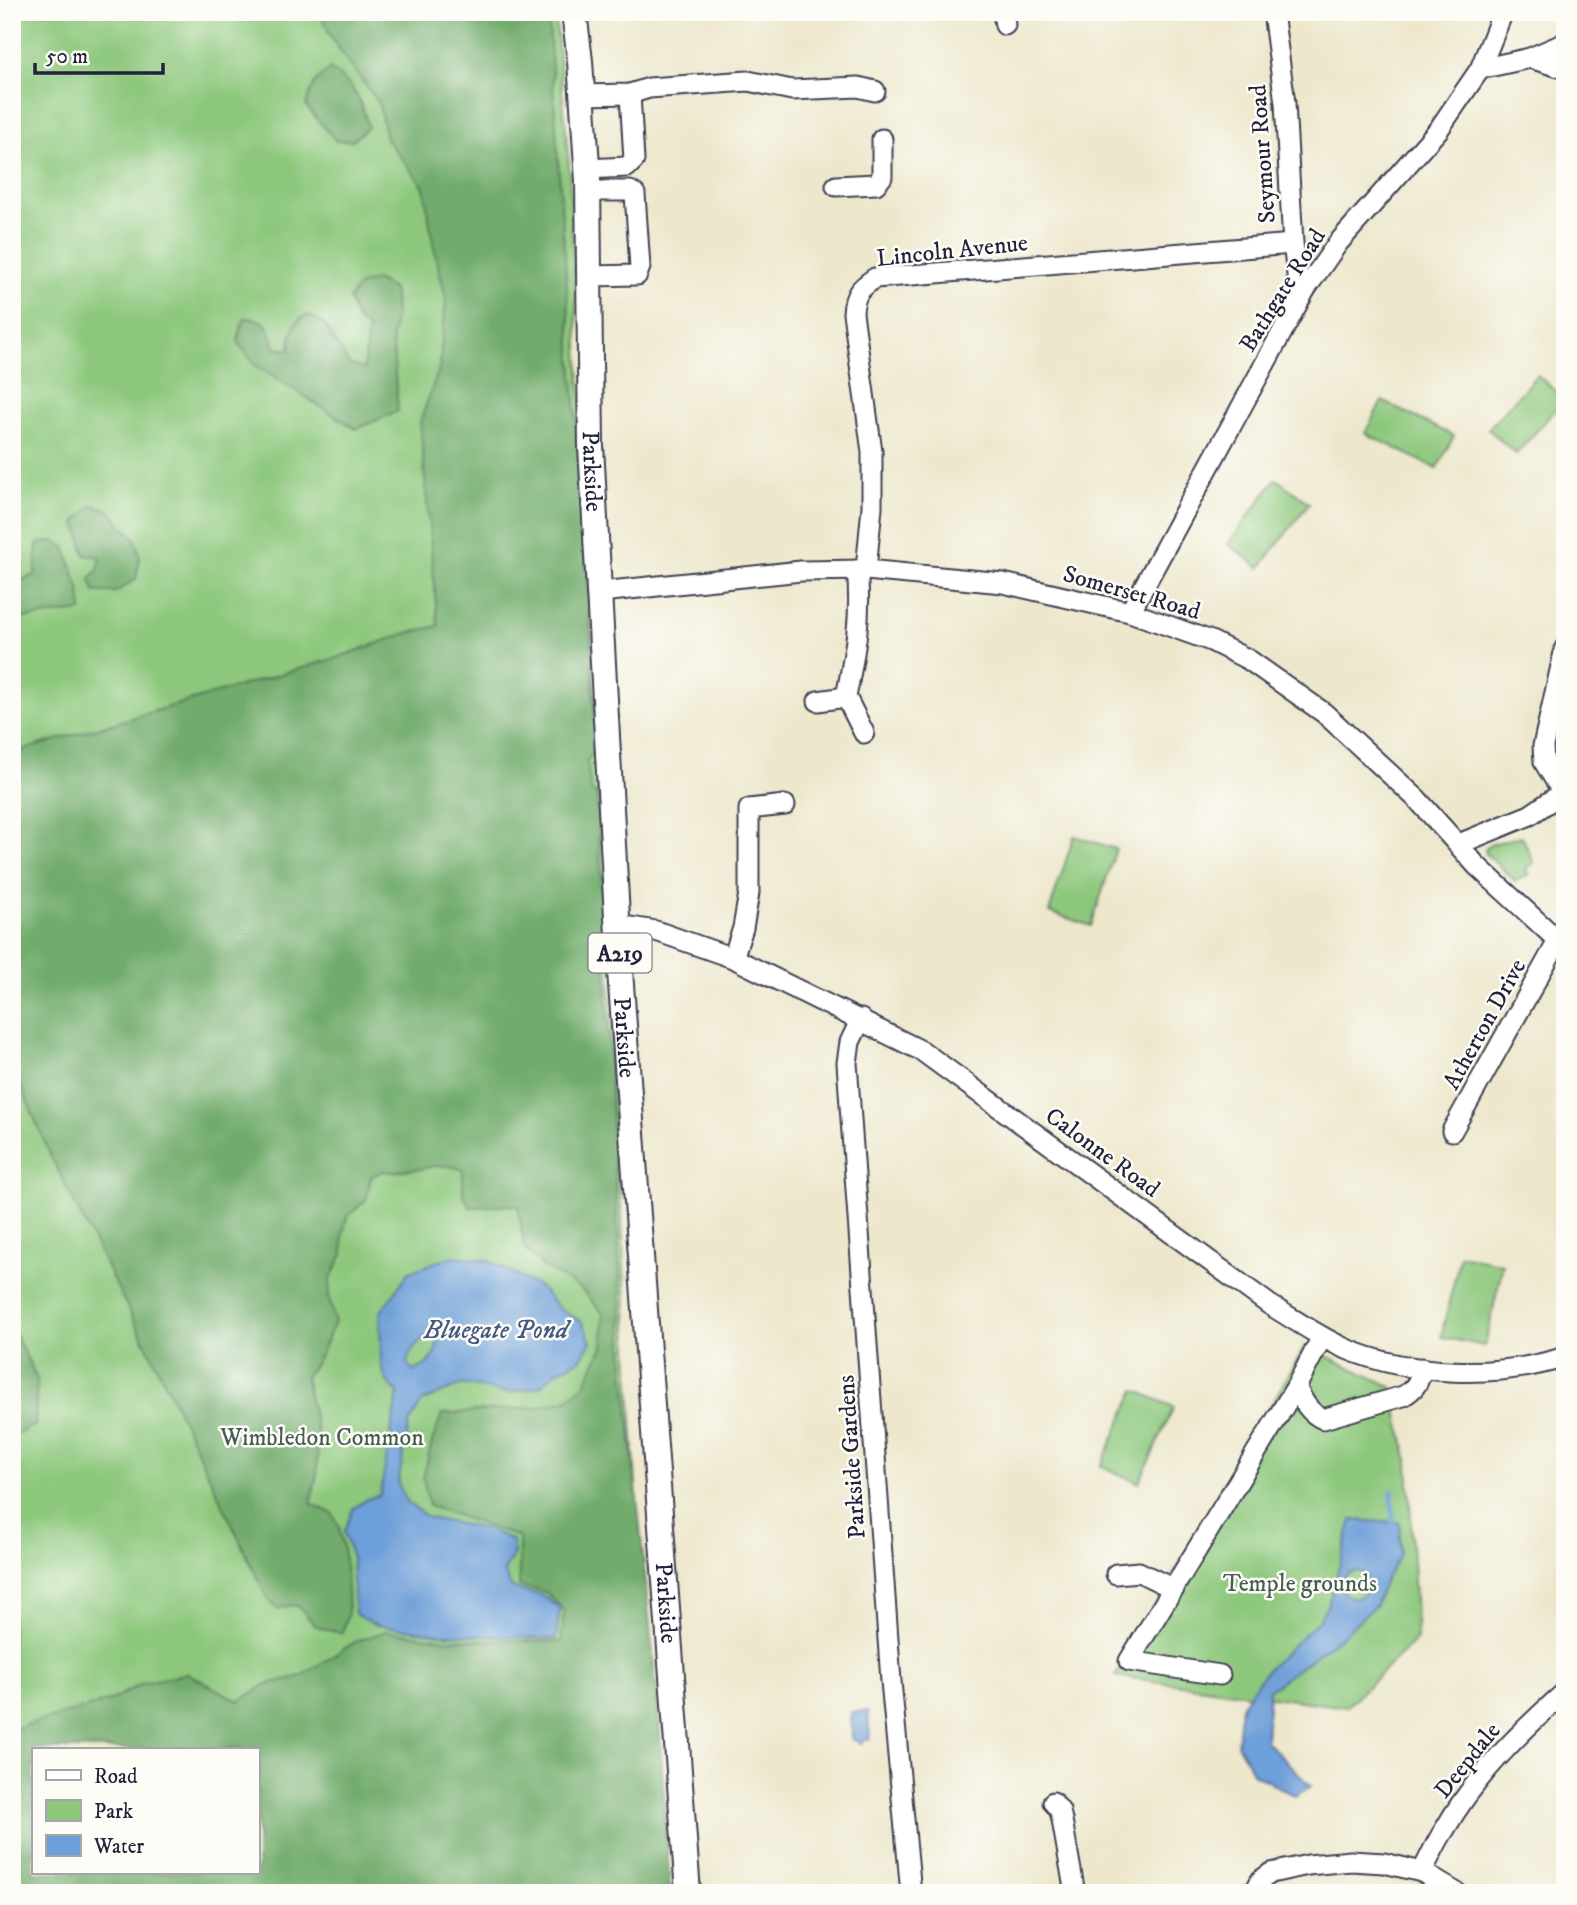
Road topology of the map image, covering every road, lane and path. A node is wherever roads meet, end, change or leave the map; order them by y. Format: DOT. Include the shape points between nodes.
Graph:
graph roads {
  1 [pos="574,12"];
  2 [pos="1273,12"];
  3 [pos="1503,12"];
  4 [pos="1565,43"];
  5 [pos="1530,58"];
  6 [pos="1479,69"];
  7 [pos="1565,69"];
  8 [pos="874,91"];
  9 [pos="630,94"];
  10 [pos="582,95"];
  11 [pos="882,139"];
  12 [pos="587,180"];
  13 [pos="835,186"];
  14 [pos="1293,244"];
  15 [pos="589,276"];
  16 [pos="1305,290"];
  17 [pos="862,570"];
  18 [pos="601,592"];
  19 [pos="1130,612"];
  20 [pos="1565,648"];
  21 [pos="846,697"];
  22 [pos="818,701"];
  23 [pos="864,733"];
  24 [pos="1564,792"];
  25 [pos="785,805"];
  26 [pos="1459,844"];
  27 [pos="618,925"];
  28 [pos="1561,944"];
  29 [pos="733,958"];
  30 [pos="861,1019"];
  31 [pos="1452,1131"];
  32 [pos="1322,1337"];
  33 [pos="1565,1357"];
  34 [pos="1422,1368"];
  35 [pos="1296,1387"];
  36 [pos="1116,1574"];
  37 [pos="1174,1589"];
  38 [pos="1220,1675"];
  39 [pos="1565,1692"];
  40 [pos="1054,1801"];
  41 [pos="1423,1872"];
  42 [pos="688,1893"];
  43 [pos="911,1893"];
  44 [pos="1069,1893"];
  45 [pos="1254,1893"];
  46 [pos="1457,1893"];
  1 -- 10 [label="main road, Parkside / A219"];
  2 -- 14 [label="street, Seymour Road" via="1285,103"];
  3 -- 6 [label="street, Bathgate Road"];
  4 -- 5 [label="street"];
  5 -- 6 [label="street"];
  5 -- 7 [label="street"];
  6 -- 16 [label="street, Bathgate Road" via="1439,129 1338,243"];
  8 -- 9 [label="street" via="858,87 792,90 748,81 649,88"];
  9 -- 10 [label="street"];
  9 -- 12 [label="street" via="634,160 627,167"];
  10 -- 12 [label="main road, Parkside / A219"];
  11 -- 13 [label="street" via="882,177 876,184"];
  12 -- 15 [label="main road, Parkside / A219"];
  12 -- 15 [label="street" via="635,194 639,267 636,275"];
  14 -- 16 [label="street, Seymour Road" via="1298,282"];
  14 -- 17 [label="street, Lincoln Avenue" via="875,278 862,287 854,297 853,313 872,452 872,507"];
  15 -- 18 [label="main road, Parkside / A219"];
  16 -- 19 [label="street, Bathgate Road"];
  17 -- 18 [label="street, Somerset Road" via="801,571"];
  17 -- 19 [label="street, Somerset Road" via="1003,583"];
  17 -- 21 [label="street, Lincoln Avenue" via="858,633"];
  18 -- 27 [label="main road, Parkside / A219"];
  19 -- 26 [label="street, Somerset Road" via="1212,641 1277,679 1324,713"];
  20 -- 24 [label="street" via="1543,746 1544,762"];
  21 -- 22 [label="street"];
  21 -- 23 [label="street"];
  24 -- 26 [label="street" via="1530,815"];
  25 -- 29 [label="street" via="749,809 749,893"];
  26 -- 28 [label="street, Somerset Road"];
  27 -- 29 [label="street, Calonne Road" via="656,931"];
  27 -- 42 [label="main road, Parkside / A219"];
  28 -- 31 [label="street, Atherton Drive"];
  29 -- 30 [label="street, Calonne Road"];
  30 -- 32 [label="street, Calonne Road" via="922,1051 1270,1305"];
  30 -- 43 [label="street, Parkside Gardens" via="850,1042 847,1063 891,1681"];
  32 -- 34 [label="street, Calonne Road" via="1348,1349"];
  32 -- 35 [label="street"];
  33 -- 34 [label="street, Calonne Road" via="1492,1371"];
  34 -- 35 [label="street" via="1414,1390 1323,1419 1305,1405"];
  35 -- 37 [label="street"];
  36 -- 37 [label="street" via="1139,1572"];
  37 -- 38 [label="street" via="1129,1661"];
  39 -- 41 [label="street, Deepdale" via="1511,1742 1470,1792"];
  40 -- 44 [label="street" via="1060,1811 1074,1888"];
  41 -- 45 [label="street" via="1384,1863 1308,1865 1271,1873"];
  41 -- 46 [label="street"];
}
